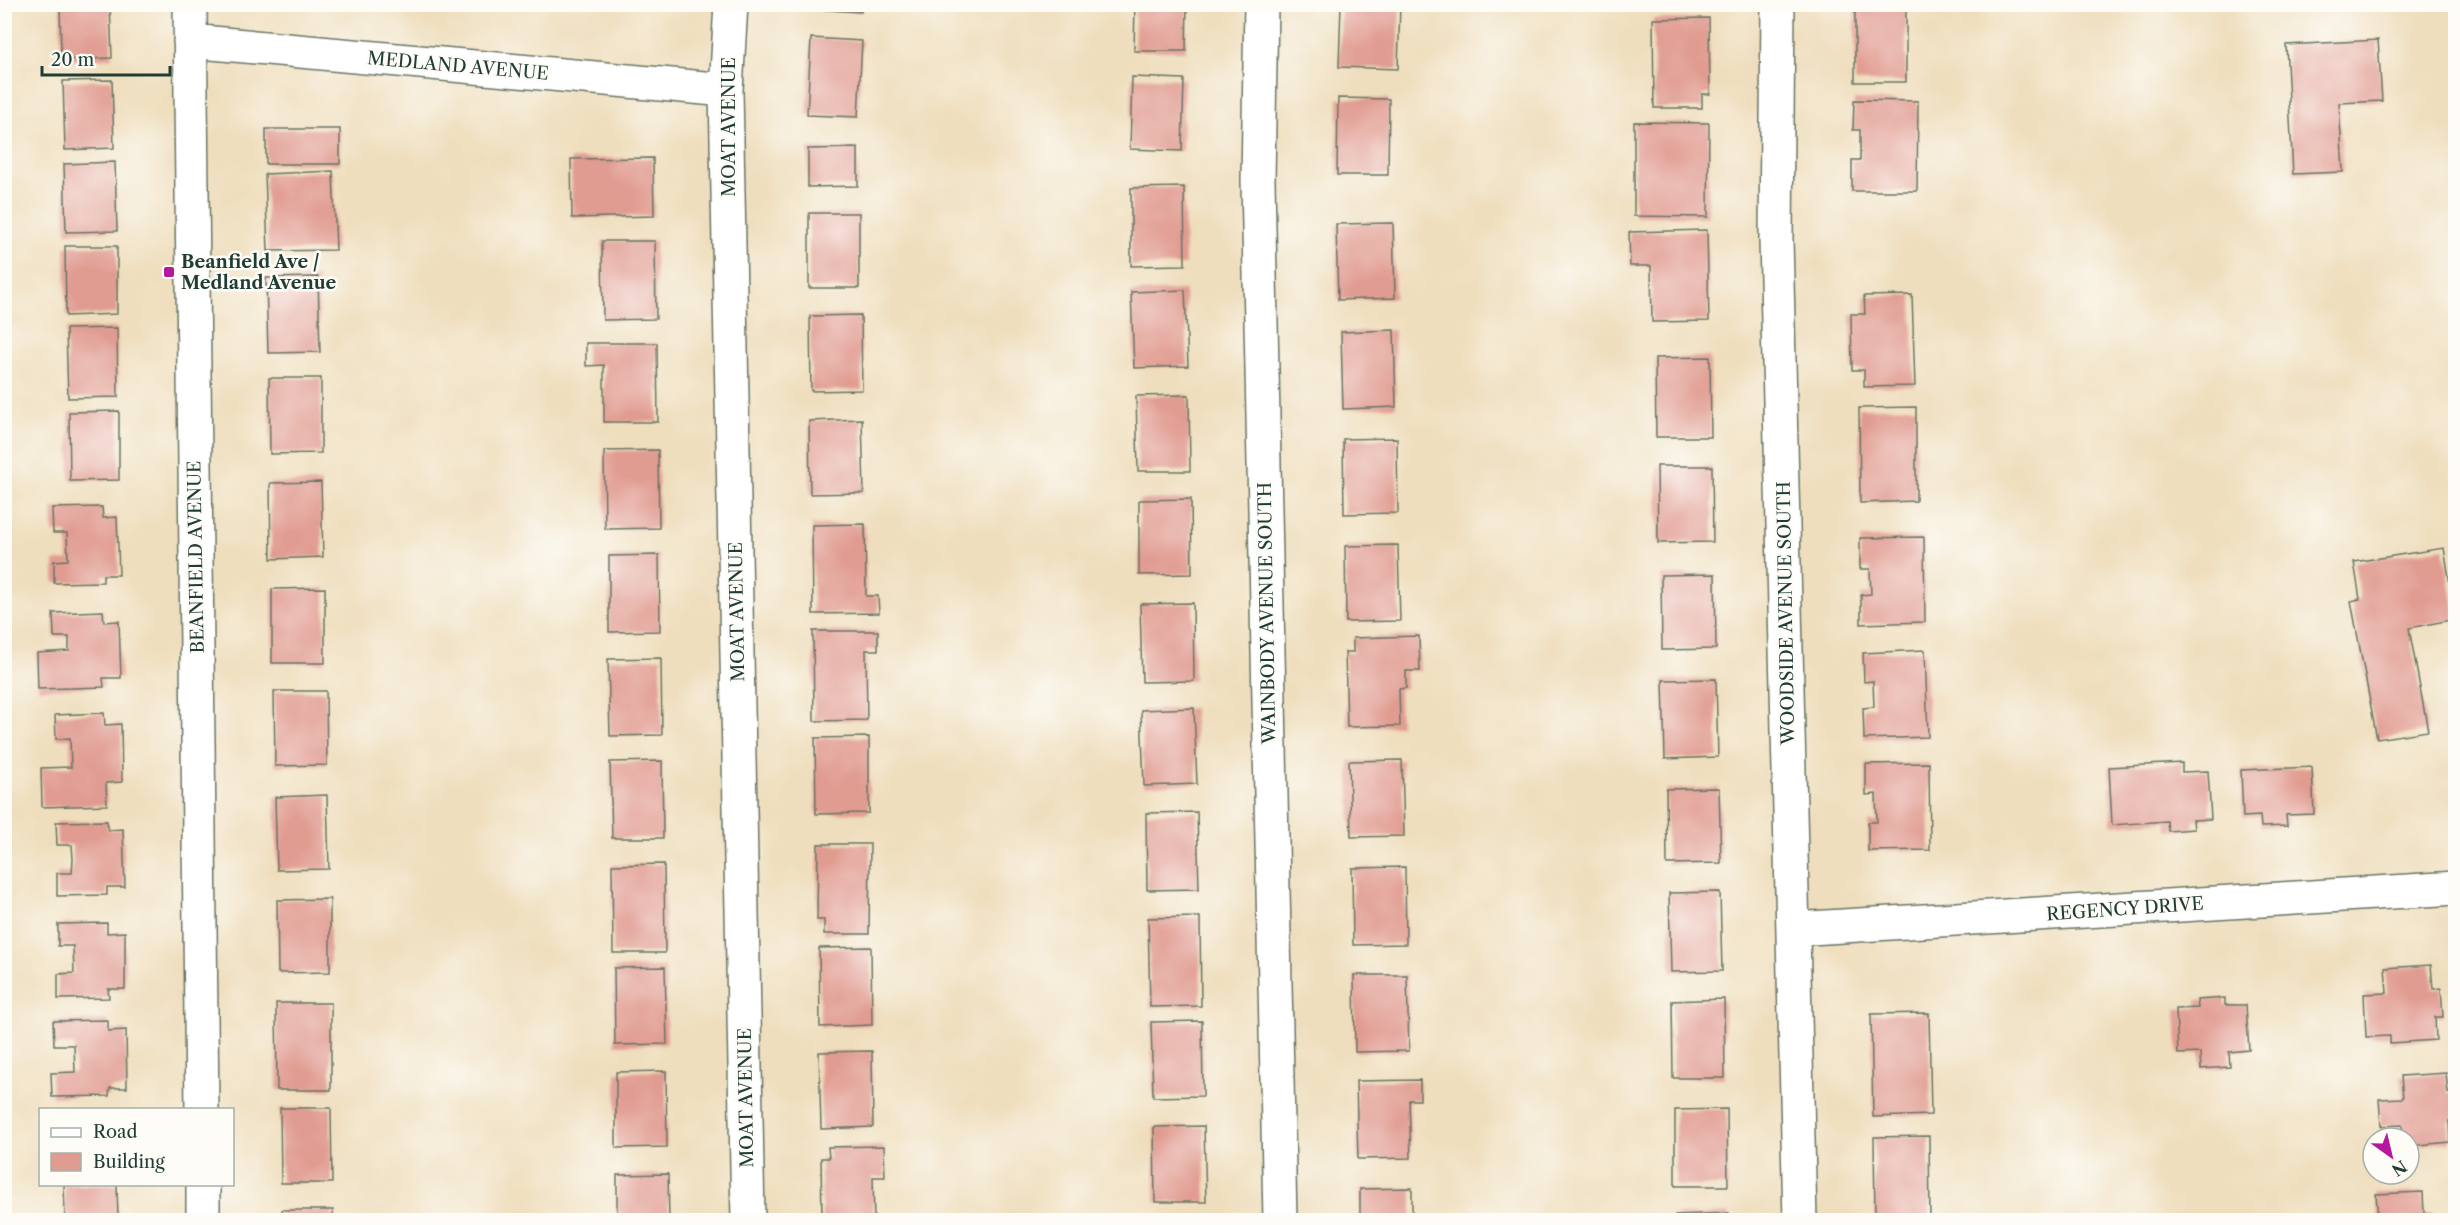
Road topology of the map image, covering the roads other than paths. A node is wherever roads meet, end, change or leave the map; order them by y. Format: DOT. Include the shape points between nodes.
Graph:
graph roads {
  1 [pos="190,4"];
  2 [pos="731,4"];
  3 [pos="1261,4"];
  4 [pos="1779,4"];
  5 [pos="190,41"];
  6 [pos="726,90"];
  7 [pos="2456,888"];
  8 [pos="1794,929"];
  9 [pos="202,1108"];
  10 [pos="203,1186"];
  11 [pos="204,1221"];
  12 [pos="748,1221"];
  13 [pos="1280,1221"];
  14 [pos="1800,1221"];
  1 -- 5 [label="street, BEANFIELD AVENUE"];
  2 -- 6 [label="street, MOAT AVENUE"];
  3 -- 13 [label="street, WAINBODY AVENUE SOUTH" via="1258,180"];
  4 -- 8 [label="street, WOODSIDE AVENUE SOUTH" via="1776,239"];
  5 -- 6 [label="street, MEDLAND AVENUE"];
  5 -- 9 [label="street, BEANFIELD AVENUE"];
  6 -- 12 [label="street, MOAT AVENUE"];
  7 -- 8 [label="street, REGENCY DRIVE"];
  8 -- 14 [label="street, WOODSIDE AVENUE SOUTH"];
  10 -- 11 [label="street"];
}
